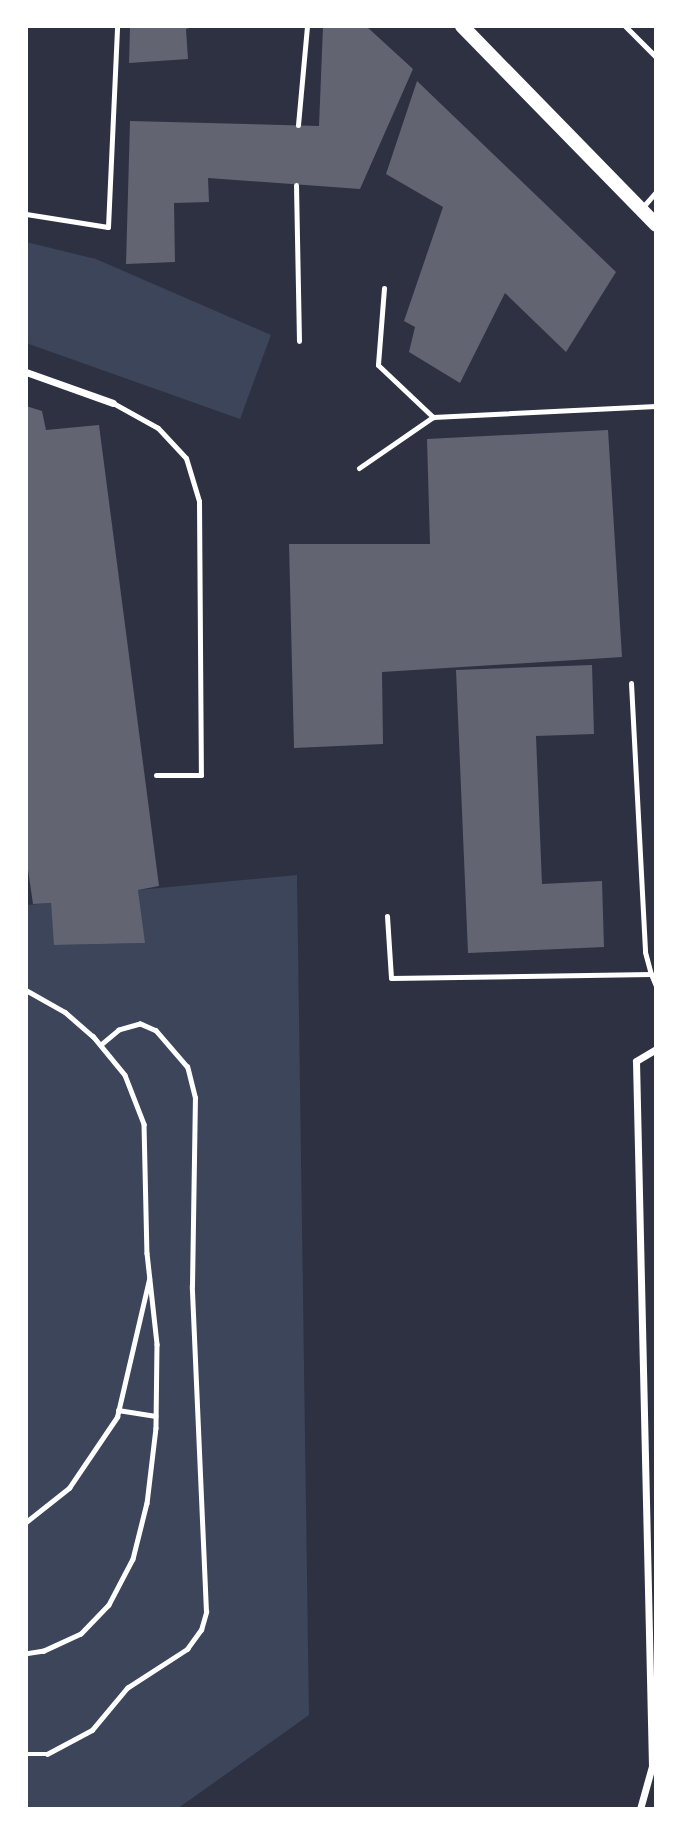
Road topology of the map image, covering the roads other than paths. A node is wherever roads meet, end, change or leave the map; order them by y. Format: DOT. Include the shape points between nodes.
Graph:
graph roads {
  1 [pos="117,26"];
  2 [pos="307,26"];
  3 [pos="461,26"];
  4 [pos="625,26"];
  5 [pos="656,57"];
  6 [pos="298,125"];
  7 [pos="296,185"];
  8 [pos="656,192"];
  9 [pos="640,210"];
  10 [pos="26,214"];
  11 [pos="656,225"];
  12 [pos="384,288"];
  13 [pos="299,341"];
  14 [pos="26,372"];
  15 [pos="113,403"];
  16 [pos="656,405"];
  17 [pos="433,417"];
  18 [pos="359,468"];
  19 [pos="631,683"];
  20 [pos="156,775"];
  21 [pos="387,916"];
  22 [pos="651,974"];
  23 [pos="656,986"];
  24 [pos="656,1049"];
  25 [pos="640,1809"];
  1 -- 10 [label="lane" via="108,227"];
  2 -- 6 [label="lane"];
  3 -- 9 [label="main road"];
  4 -- 5 [label="lane"];
  7 -- 13 [label="lane"];
  8 -- 9 [label="lane"];
  9 -- 11 [label="main road"];
  12 -- 17 [label="lane" via="379,365"];
  14 -- 15 [label="street"];
  15 -- 20 [label="lane" via="158,428 186,458 199,500 201,775"];
  16 -- 17 [label="lane"];
  17 -- 18 [label="lane"];
  19 -- 22 [label="lane" via="645,952"];
  21 -- 22 [label="lane" via="391,978"];
  22 -- 23 [label="lane"];
  24 -- 25 [label="street" via="636,1061 652,1766"];
}
